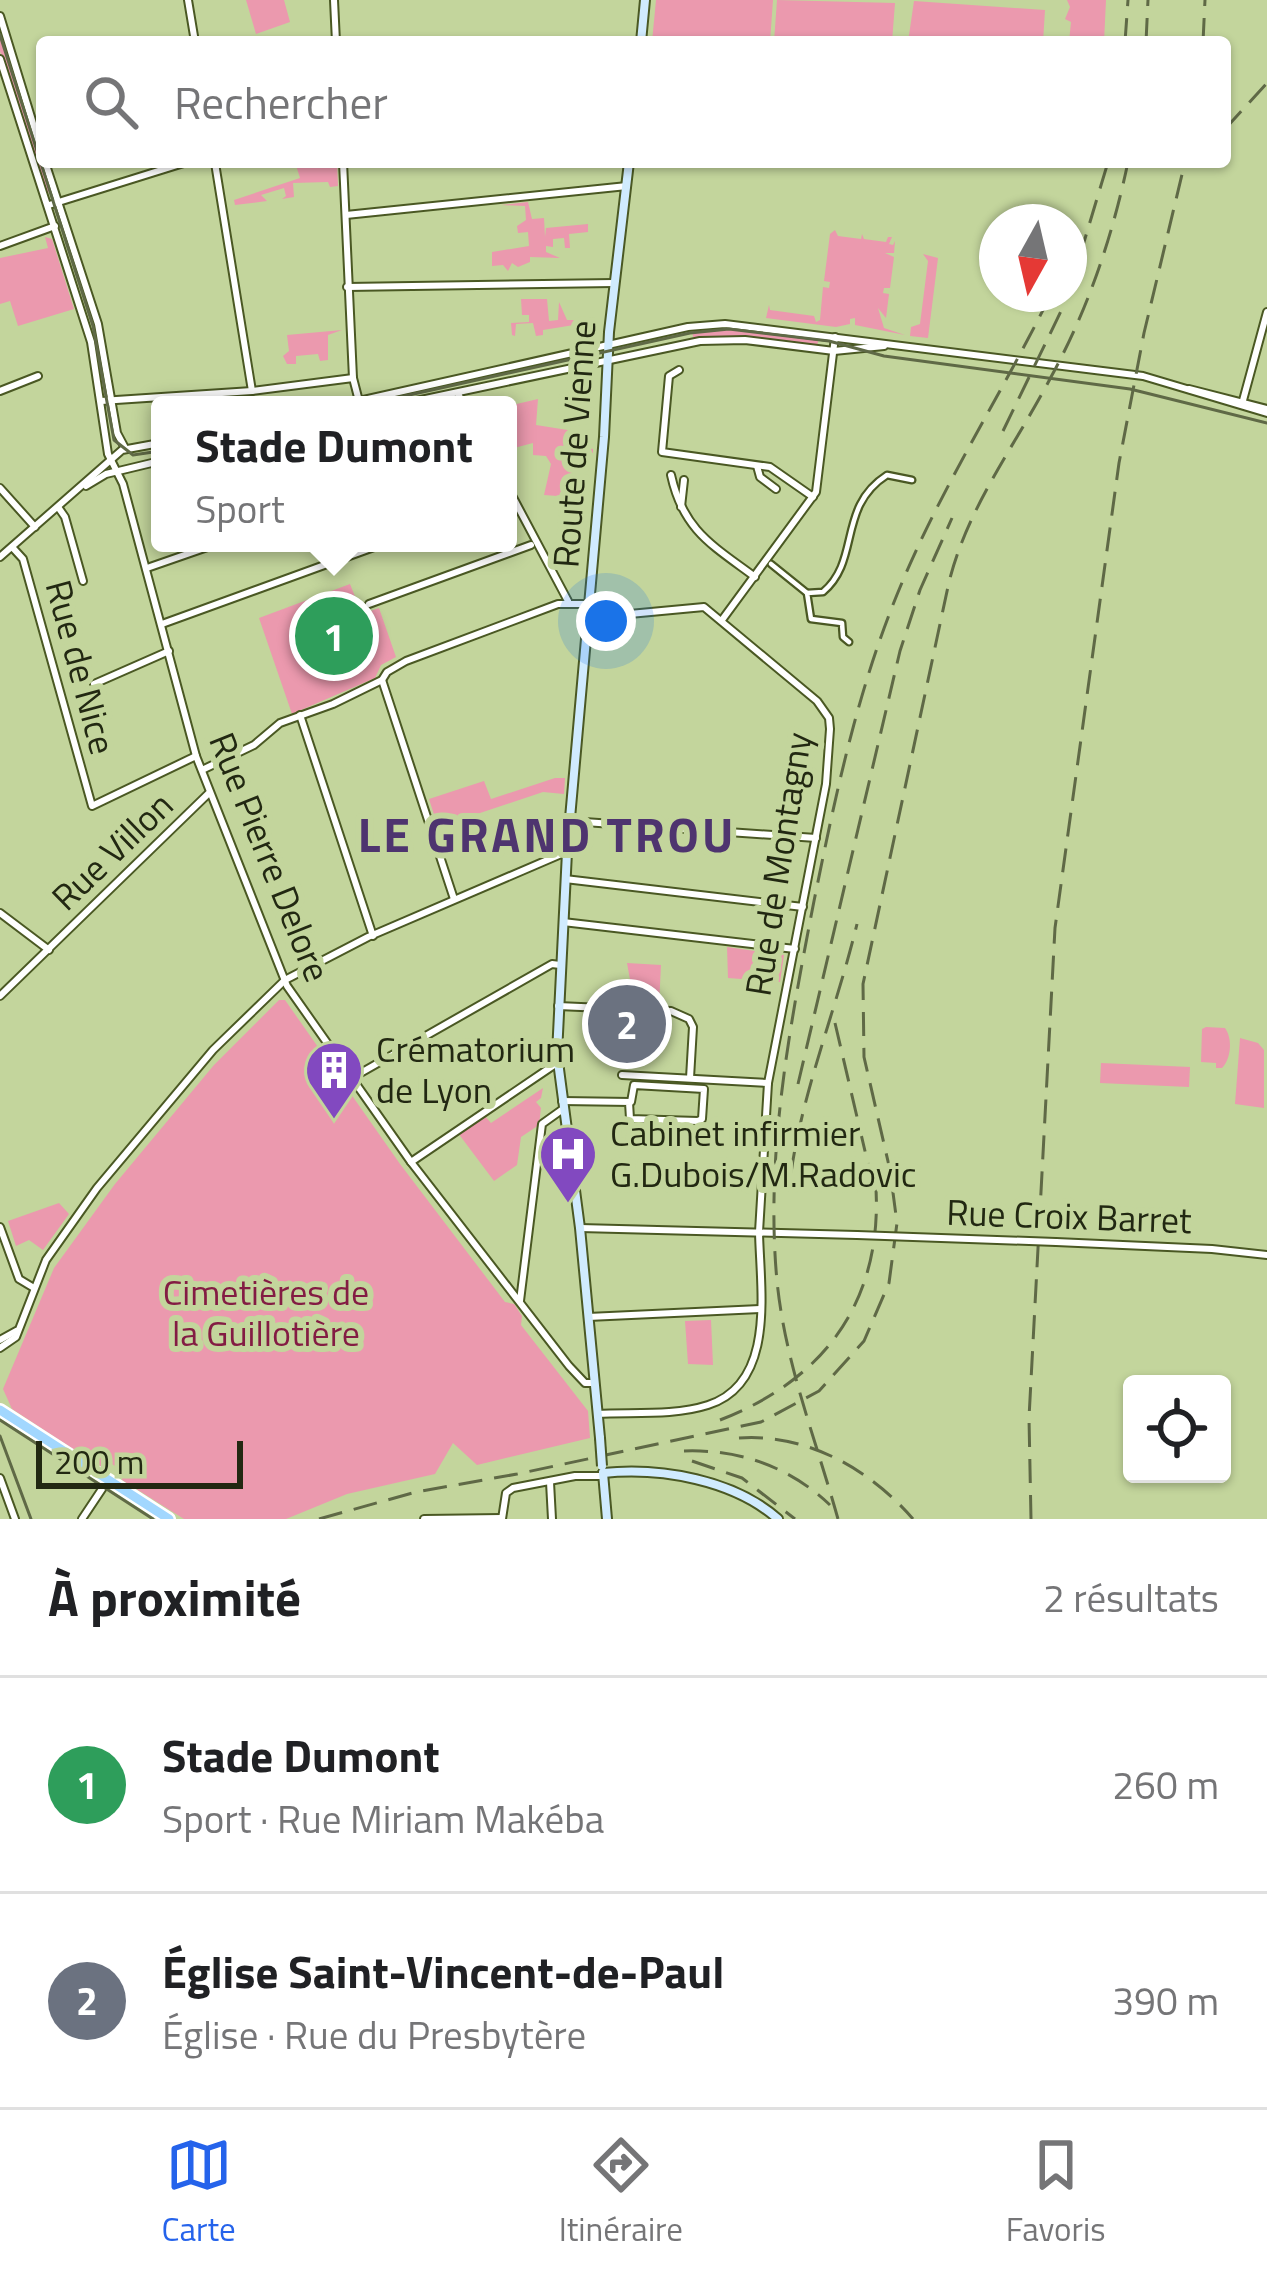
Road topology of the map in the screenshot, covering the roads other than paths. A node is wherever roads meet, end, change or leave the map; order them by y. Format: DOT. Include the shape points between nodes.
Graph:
graph roads {
  1 [pos="188,0"];
  2 [pos="334,0"];
  3 [pos="645,0"];
  4 [pos="0,16"];
  5 [pos="194,36"];
  6 [pos="336,36"];
  7 [pos="642,36"];
  8 [pos="0,58"];
  9 [pos="36,133"];
  10 [pos="36,166"];
  11 [pos="37,168"];
  12 [pos="47,168"];
  13 [pos="168,168"];
  14 [pos="215,168"];
  15 [pos="343,168"];
  16 [pos="628,168"];
  17 [pos="627,186"];
  18 [pos="60,202"];
  19 [pos="49,205"];
  20 [pos="346,215"];
  21 [pos="67,223"];
  22 [pos="56,226"];
  23 [pos="0,246"];
  24 [pos="614,284"];
  25 [pos="347,287"];
  26 [pos="1267,312"];
  27 [pos="835,335"];
  28 [pos="611,344"];
  29 [pos="912,347"];
  30 [pos="834,351"];
  31 [pos="609,362"];
  32 [pos="679,370"];
  33 [pos="38,376"];
  34 [pos="352,378"];
  35 [pos="0,391"];
  36 [pos="252,391"];
  37 [pos="458,393"];
  38 [pos="175,396"];
  39 [pos="357,396"];
  40 [pos="386,396"];
  41 [pos="443,396"];
  42 [pos="460,396"];
  43 [pos="151,398"];
  44 [pos="113,400"];
  45 [pos="101,401"];
  46 [pos="1242,404"];
  47 [pos="1267,411"];
  48 [pos="151,444"];
  49 [pos="125,448"];
  50 [pos="110,459"];
  51 [pos="151,462"];
  52 [pos="755,466"];
  53 [pos="119,471"];
  54 [pos="671,475"];
  55 [pos="912,480"];
  56 [pos="684,481"];
  57 [pos="0,488"];
  58 [pos="776,489"];
  59 [pos="72,494"];
  60 [pos="813,497"];
  61 [pos="58,507"];
  62 [pos="517,510"];
  63 [pos="681,511"];
  64 [pos="34,527"];
  65 [pos="531,545"];
  66 [pos="12,547"];
  67 [pos="517,550"];
  68 [pos="193,552"];
  69 [pos="360,552"];
  70 [pos="512,552"];
  71 [pos="0,556"];
  72 [pos="771,564"];
  73 [pos="147,568"];
  74 [pos="755,577"];
  75 [pos="83,581"];
  76 [pos="807,593"];
  77 [pos="568,602"];
  78 [pos="369,604"];
  79 [pos="589,604"];
  80 [pos="587,618"];
  81 [pos="722,620"];
  82 [pos="162,624"];
  83 [pos="849,642"];
  84 [pos="169,651"];
  85 [pos="382,680"];
  86 [pos="94,684"];
  87 [pos="300,715"];
  88 [pos="196,756"];
  89 [pos="201,771"];
  90 [pos="208,793"];
  91 [pos="570,821"];
  92 [pos="816,838"];
  93 [pos="567,852"];
  94 [pos="566,879"];
  95 [pos="454,900"];
  96 [pos="802,907"];
  97 [pos="0,913"];
  98 [pos="563,922"];
  99 [pos="373,936"];
  100 [pos="795,949"];
  101 [pos="50,950"];
  102 [pos="560,965"];
  103 [pos="285,980"];
  104 [pos="0,996"];
  105 [pos="558,1006"];
  106 [pos="557,1063"];
  107 [pos="622,1075"];
  108 [pos="350,1078"];
  109 [pos="690,1078"];
  110 [pos="768,1083"];
  111 [pos="629,1102"];
  112 [pos="563,1104"];
  113 [pos="411,1162"];
  114 [pos="0,1227"];
  115 [pos="580,1228"];
  116 [pos="759,1232"];
  117 [pos="1267,1255"];
  118 [pos="34,1288"];
  119 [pos="522,1304"];
  120 [pos="760,1309"];
  121 [pos="588,1317"];
  122 [pos="0,1344"];
  123 [pos="594,1383"];
  124 [pos="0,1410"];
  125 [pos="597,1414"];
  126 [pos="603,1472"];
  127 [pos="0,1478"];
  128 [pos="108,1480"];
  129 [pos="550,1482"];
  130 [pos="15,1519"];
  131 [pos="82,1519"];
  132 [pos="169,1519"];
  133 [pos="424,1519"];
  134 [pos="502,1519"];
  135 [pos="552,1519"];
  136 [pos="607,1519"];
  137 [pos="778,1519"];
  1 -- 5 [label="street"];
  2 -- 6 [label="street"];
  3 -- 7 [label="main road"];
  4 -- 9 [label="street"];
  8 -- 10 [label="street"];
  11 -- 19 [label="street"];
  12 -- 18 [label="street"];
  13 -- 18 [label="street"];
  14 -- 36 [label="street"];
  15 -- 20 [label="street"];
  16 -- 17 [label="main road, Route de Vienne"];
  17 -- 20 [label="street"];
  17 -- 24 [label="main road, Route de Vienne"];
  18 -- 19 [label="street"];
  18 -- 21 [label="street"];
  19 -- 22 [label="street"];
  20 -- 25 [label="street"];
  21 -- 22 [label="street"];
  21 -- 44 [label="street"];
  22 -- 23 [label="street"];
  22 -- 45 [label="street"];
  24 -- 25 [label="street"];
  24 -- 28 [label="main road, Route de Vienne"];
  25 -- 34 [label="street"];
  26 -- 46 [label="street"];
  27 -- 28 [label="street" via="714,324"];
  27 -- 29 [label="street"];
  27 -- 30 [label="street"];
  28 -- 31 [label="main road, Route de Vienne"];
  28 -- 40 [label="street"];
  29 -- 30 [label="street"];
  29 -- 46 [label="street" via="1143,376"];
  30 -- 31 [label="street" via="718,340"];
  30 -- 60 [label="street"];
  31 -- 37 [label="street"];
  31 -- 79 [label="main road, Route de Vienne"];
  32 -- 52 [label="street" via="669,376 662,452"];
  33 -- 35 [label="street"];
  34 -- 36 [label="street"];
  34 -- 39 [label="street"];
  36 -- 38 [label="street"];
  37 -- 41 [label="street"];
  37 -- 42 [label="street"];
  43 -- 44 [label="street"];
  44 -- 45 [label="street"];
  44 -- 49 [label="street"];
  45 -- 50 [label="street"];
  46 -- 47 [label="street"];
  48 -- 49 [label="street"];
  49 -- 50 [label="street"];
  49 -- 53 [label="street"];
  50 -- 53 [label="street"];
  50 -- 59 [label="street"];
  51 -- 53 [label="street"];
  52 -- 58 [label="street"];
  52 -- 60 [label="street" via="777,470"];
  53 -- 59 [label="street"];
  53 -- 73 [label="street, Rue Pierre Delore"];
  54 -- 63 [label="street"];
  55 -- 76 [label="street" via="887,475 865,494 838,575 823,592"];
  56 -- 63 [label="street"];
  57 -- 64 [label="street"];
  59 -- 61 [label="street"];
  60 -- 74 [label="street"];
  61 -- 64 [label="street"];
  61 -- 75 [label="street"];
  62 -- 77 [label="street"];
  63 -- 74 [label="street" via="694,531"];
  64 -- 66 [label="street"];
  65 -- 67 [label="street"];
  66 -- 71 [label="street"];
  66 -- 88 [label="street, Rue de Nice" via="23,559 92,806"];
  68 -- 73 [label="street"];
  69 -- 82 [label="street"];
  70 -- 78 [label="street"];
  72 -- 76 [label="street"];
  73 -- 82 [label="street, Rue Pierre Delore"];
  74 -- 81 [label="street"];
  76 -- 83 [label="street" via="811,619 842,622"];
  77 -- 79 [label="street"];
  77 -- 85 [label="street" via="406,661"];
  79 -- 80 [label="main road, Route de Vienne"];
  80 -- 81 [label="street, Rue de Montagny" via="700,606"];
  80 -- 91 [label="main road, Route de Vienne"];
  81 -- 92 [label="street, Rue de Montagny" via="829,718"];
  82 -- 84 [label="street, Rue Pierre Delore"];
  84 -- 86 [label="street"];
  84 -- 88 [label="street, Rue Pierre Delore"];
  85 -- 87 [label="street"];
  85 -- 95 [label="street"];
  87 -- 89 [label="street"];
  87 -- 99 [label="street"];
  88 -- 89 [label="street, Rue Pierre Delore"];
  89 -- 90 [label="street, Rue Pierre Delore"];
  90 -- 101 [label="street, Rue Villon"];
  90 -- 103 [label="street, Rue Pierre Delore"];
  91 -- 92 [label="street"];
  91 -- 93 [label="main road, Route de Vienne"];
  92 -- 96 [label="street, Rue de Montagny"];
  93 -- 94 [label="main road, Route de Vienne"];
  93 -- 95 [label="street"];
  94 -- 96 [label="street"];
  94 -- 98 [label="main road, Route de Vienne"];
  95 -- 99 [label="street"];
  96 -- 100 [label="street, Rue de Montagny"];
  97 -- 101 [label="street"];
  98 -- 100 [label="street"];
  98 -- 102 [label="main road, Route de Vienne"];
  99 -- 103 [label="street"];
  100 -- 110 [label="street, Rue de Montagny"];
  101 -- 104 [label="street, Rue Villon"];
  102 -- 105 [label="main road, Route de Vienne"];
  102 -- 108 [label="street"];
  103 -- 108 [label="street, Rue Pierre Delore"];
  103 -- 118 [label="street" via="213,1050 97,1188"];
  105 -- 106 [label="main road, Route de Vienne"];
  105 -- 109 [label="street" via="671,1011 689,1019"];
  106 -- 112 [label="main road, Route de Vienne"];
  106 -- 113 [label="street"];
  107 -- 109 [label="street"];
  108 -- 113 [label="street, Rue Pierre Delore"];
  109 -- 110 [label="street"];
  110 -- 116 [label="street, Rue de Montagny"];
  111 -- 111 [label="street" via="634,1085 704,1089 698,1121 630,1119"];
  111 -- 112 [label="street"];
  112 -- 115 [label="main road, Route de Vienne"];
  112 -- 119 [label="street" via="542,1124"];
  113 -- 119 [label="street, Rue Pierre Delore"];
  114 -- 118 [label="street" via="19,1279"];
  115 -- 116 [label="street, Rue Croix Barret"];
  115 -- 121 [label="main road, Route de Vienne"];
  116 -- 117 [label="street, Rue Croix Barret, bridge"];
  116 -- 120 [label="street, Rue de Montagny"];
  118 -- 122 [label="street" via="12,1344"];
  119 -- 123 [label="street, Rue Pierre Delore" via="569,1366"];
  120 -- 121 [label="street"];
  120 -- 125 [label="street, Rue de Montagny" via="751,1369 722,1399"];
  121 -- 123 [label="main road, Route de Vienne"];
  123 -- 125 [label="main road, Route de Vienne"];
  124 -- 128 [label="main road"];
  125 -- 126 [label="main road, Route de Vienne, bridge"];
  126 -- 129 [label="street"];
  126 -- 136 [label="main road, Route de Vienne"];
  126 -- 137 [label="main road" via="715,1482"];
  127 -- 130 [label="street"];
  128 -- 131 [label="street"];
  128 -- 132 [label="main road"];
  129 -- 134 [label="street" via="506,1493"];
  129 -- 135 [label="street"];
  133 -- 134 [label="street"];
}
